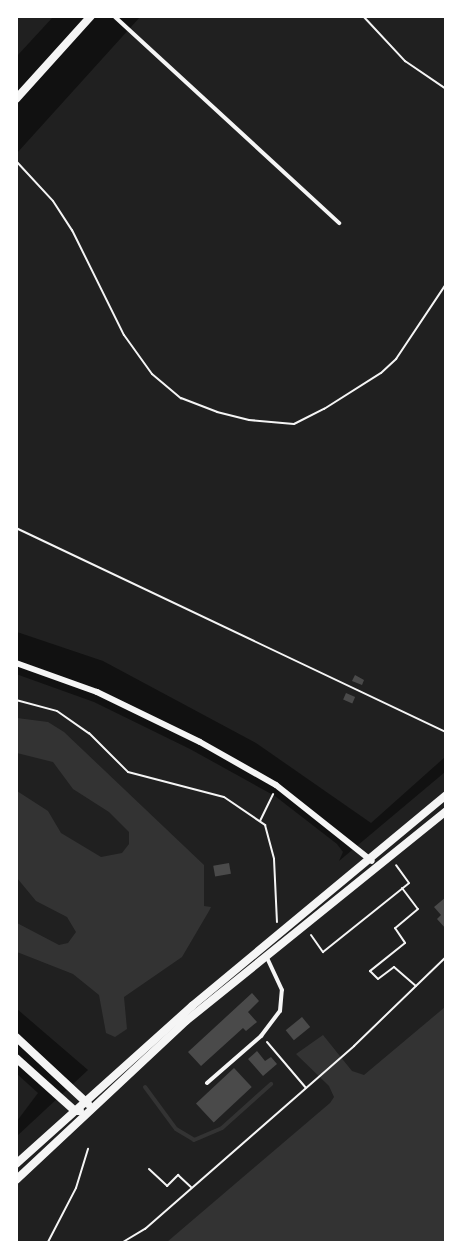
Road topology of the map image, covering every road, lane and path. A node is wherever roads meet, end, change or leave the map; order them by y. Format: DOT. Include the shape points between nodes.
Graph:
graph roads {
  1 [pos="91,16"];
  2 [pos="114,16"];
  3 [pos="363,16"];
  4 [pos="446,89"];
  5 [pos="16,99"];
  6 [pos="16,162"];
  7 [pos="339,223"];
  8 [pos="446,284"];
  9 [pos="16,528"];
  10 [pos="16,663"];
  11 [pos="16,699"];
  12 [pos="446,732"];
  13 [pos="276,785"];
  14 [pos="446,795"];
  15 [pos="446,811"];
  16 [pos="260,821"];
  17 [pos="389,856"];
  18 [pos="373,862"];
  19 [pos="402,888"];
  20 [pos="307,930"];
  21 [pos="278,934"];
  22 [pos="265,954"];
  23 [pos="446,957"];
  24 [pos="416,986"];
  25 [pos="261,1036"];
  26 [pos="16,1037"];
  27 [pos="16,1058"];
  28 [pos="207,1083"];
  29 [pos="306,1088"];
  30 [pos="87,1099"];
  31 [pos="75,1111"];
  32 [pos="89,1111"];
  33 [pos="88,1149"];
  34 [pos="16,1164"];
  35 [pos="150,1169"];
  36 [pos="16,1180"];
  37 [pos="192,1188"];
  38 [pos="48,1242"];
  39 [pos="123,1242"];
  1 -- 5 [label="street"];
  2 -- 7 [label="lane"];
  3 -- 4 [label="path" via="405,61"];
  6 -- 8 [label="path" via="63,216 124,335 152,374 180,398 217,412 294,424 324,409 396,359"];
  9 -- 12 [label="path"];
  10 -- 13 [label="street" via="97,692 200,742"];
  11 -- 16 [label="path" via="57,711 89,733 128,772 224,796"];
  13 -- 16 [label="path"];
  13 -- 18 [label="street"];
  14 -- 18 [label="street"];
  15 -- 17 [label="street"];
  16 -- 21 [label="path" via="265,825 274,859"];
  17 -- 18 [label="street"];
  17 -- 19 [label="path" via="409,882"];
  18 -- 21 [label="street"];
  18 -- 22 [label="street"];
  19 -- 20 [label="path" via="323,952"];
  19 -- 24 [label="path" via="418,909 395,928 405,943 370,970 378,979 394,967"];
  21 -- 30 [label="street"];
  22 -- 25 [label="lane" via="277,976 283,1001"];
  22 -- 32 [label="street"];
  23 -- 24 [label="path"];
  24 -- 29 [label="path"];
  25 -- 28 [label="lane"];
  25 -- 29 [label="path"];
  26 -- 30 [label="street"];
  27 -- 31 [label="street"];
  29 -- 37 [label="path"];
  30 -- 31 [label="street"];
  30 -- 32 [label="street"];
  31 -- 32 [label="street"];
  31 -- 34 [label="street"];
  32 -- 36 [label="street"];
  33 -- 38 [label="path" via="76,1188"];
  35 -- 37 [label="path" via="166,1185 178,1175"];
  37 -- 39 [label="path" via="146,1229"];
}
